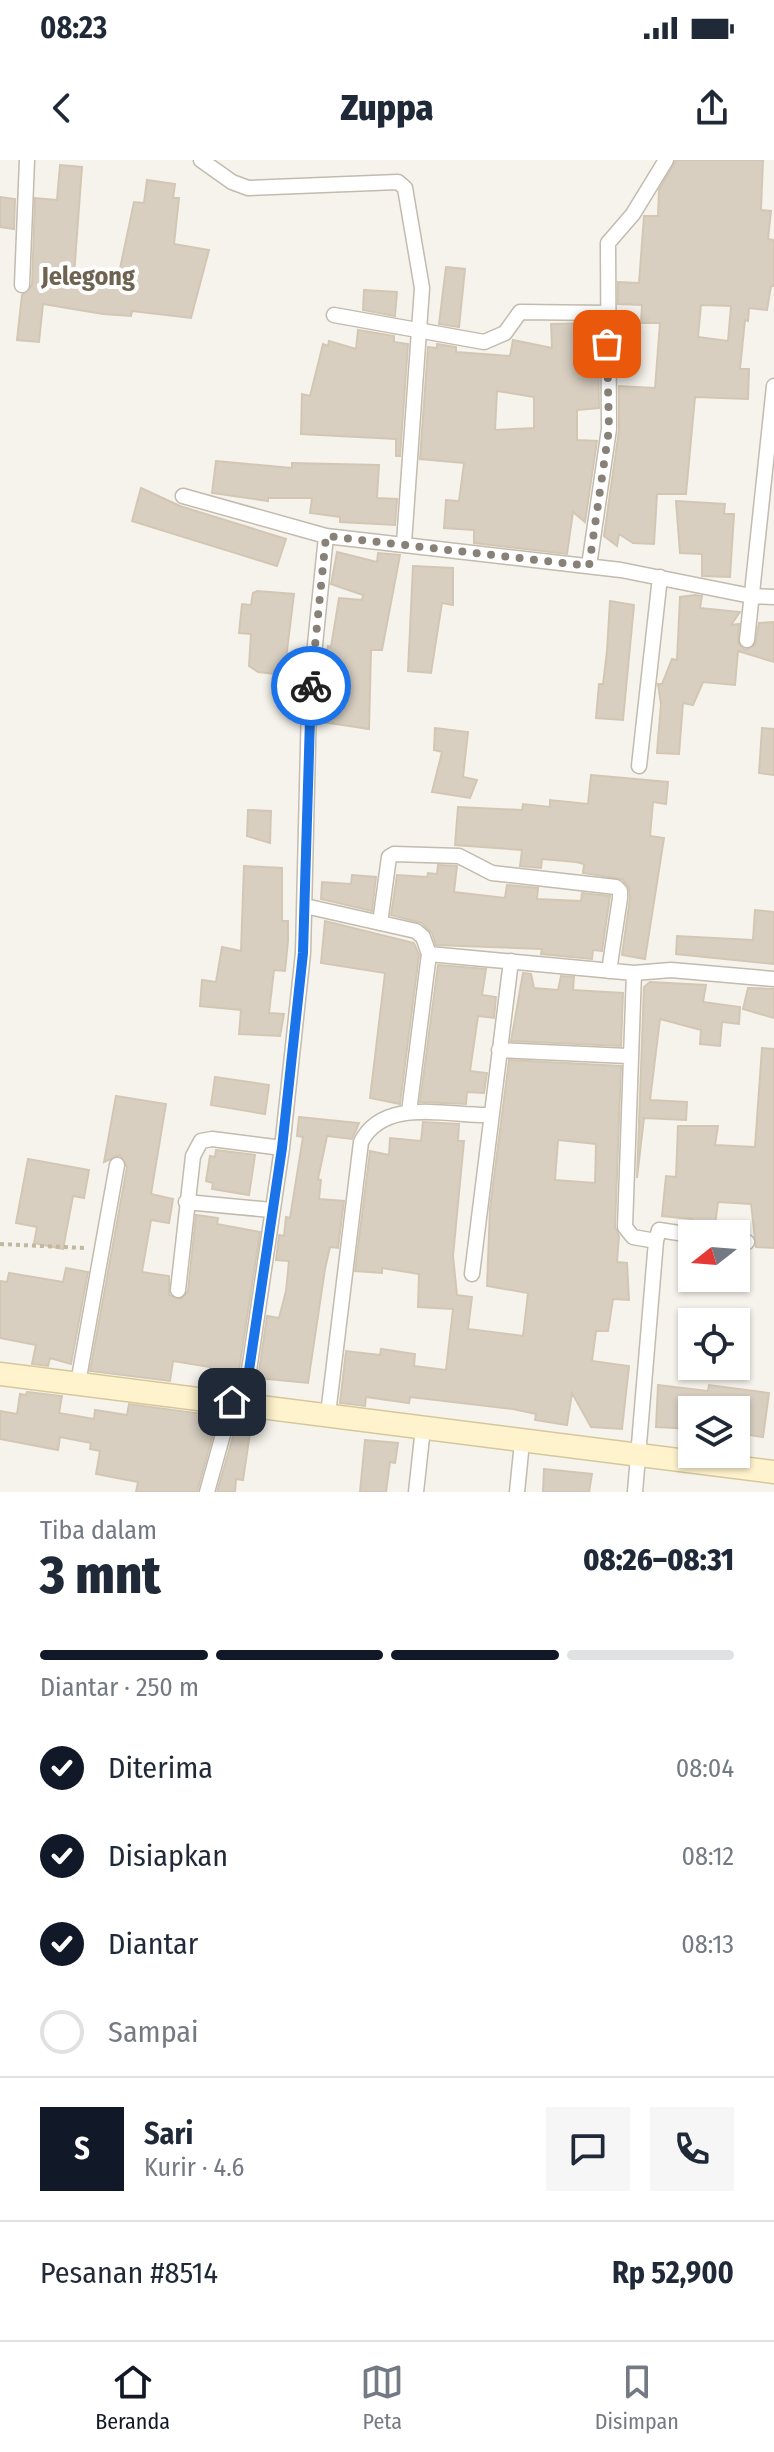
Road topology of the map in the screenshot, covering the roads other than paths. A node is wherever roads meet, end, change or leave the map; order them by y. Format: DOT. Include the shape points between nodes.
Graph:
graph roads {
  1 [pos="27,160"];
  2 [pos="201,160"];
  3 [pos="666,160"];
  4 [pos="22,285"];
  5 [pos="606,313"];
  6 [pos="334,315"];
  7 [pos="420,332"];
  8 [pos="774,386"];
  9 [pos="183,496"];
  10 [pos="326,536"];
  11 [pos="404,543"];
  12 [pos="589,566"];
  13 [pos="660,577"];
  14 [pos="751,596"];
  15 [pos="774,597"];
  16 [pos="747,640"];
  17 [pos="639,766"];
  18 [pos="305,906"];
  19 [pos="380,923"];
  20 [pos="429,954"];
  21 [pos="511,961"];
  22 [pos="609,971"];
  23 [pos="634,973"];
  24 [pos="774,979"];
  25 [pos="499,1050"];
  26 [pos="628,1056"];
  27 [pos="409,1112"];
  28 [pos="489,1115"];
  29 [pos="282,1148"];
  30 [pos="117,1165"];
  31 [pos="186,1202"];
  32 [pos="271,1210"];
  33 [pos="678,1233"];
  34 [pos="656,1241"];
  35 [pos="472,1274"];
  36 [pos="178,1290"];
  37 [pos="0,1374"];
  38 [pos="78,1383"];
  39 [pos="238,1403"];
  40 [pos="328,1414"];
  41 [pos="423,1428"];
  42 [pos="522,1442"];
  43 [pos="636,1455"];
  44 [pos="774,1472"];
  45 [pos="207,1492"];
  46 [pos="416,1492"];
  47 [pos="517,1492"];
  48 [pos="635,1492"];
  1 -- 4 [label="street"];
  2 -- 7 [label="street" via="248,188 403,184 419,259"];
  3 -- 5 [label="street" via="608,243"];
  5 -- 7 [label="street" via="520,312 505,333 484,342"];
  5 -- 12 [label="street" via="609,429"];
  6 -- 7 [label="street"];
  7 -- 11 [label="street"];
  8 -- 14 [label="street"];
  9 -- 10 [label="street"];
  10 -- 11 [label="street"];
  10 -- 18 [label="street" via="309,704"];
  11 -- 12 [label="street"];
  12 -- 13 [label="street"];
  13 -- 14 [label="street"];
  13 -- 17 [label="street"];
  14 -- 15 [label="street"];
  14 -- 16 [label="street"];
  18 -- 19 [label="street"];
  18 -- 29 [label="street"];
  19 -- 20 [label="street" via="421,934"];
  19 -- 22 [label="street" via="389,857 394,854 459,856 492,873 616,887 620,898"];
  20 -- 21 [label="street"];
  20 -- 27 [label="street"];
  21 -- 22 [label="street"];
  21 -- 25 [label="street"];
  22 -- 23 [label="street"];
  23 -- 24 [label="street" via="671,970"];
  23 -- 26 [label="street"];
  25 -- 26 [label="street"];
  25 -- 28 [label="street"];
  26 -- 34 [label="street" via="625,1227 633,1237"];
  27 -- 28 [label="street"];
  27 -- 40 [label="street" via="374,1124 361,1142"];
  28 -- 35 [label="street"];
  29 -- 31 [label="street" via="201,1141 193,1156"];
  29 -- 32 [label="street"];
  30 -- 38 [label="street"];
  31 -- 32 [label="street"];
  31 -- 36 [label="street"];
  32 -- 39 [label="street"];
  33 -- 34 [label="street" via="659,1230"];
  34 -- 43 [label="street"];
  37 -- 38 [label="street"];
  38 -- 39 [label="street"];
  39 -- 40 [label="street"];
  39 -- 45 [label="street"];
  40 -- 41 [label="street"];
  41 -- 42 [label="street"];
  41 -- 46 [label="street"];
  42 -- 43 [label="street"];
  42 -- 47 [label="street"];
  43 -- 44 [label="street"];
  43 -- 48 [label="street"];
}
